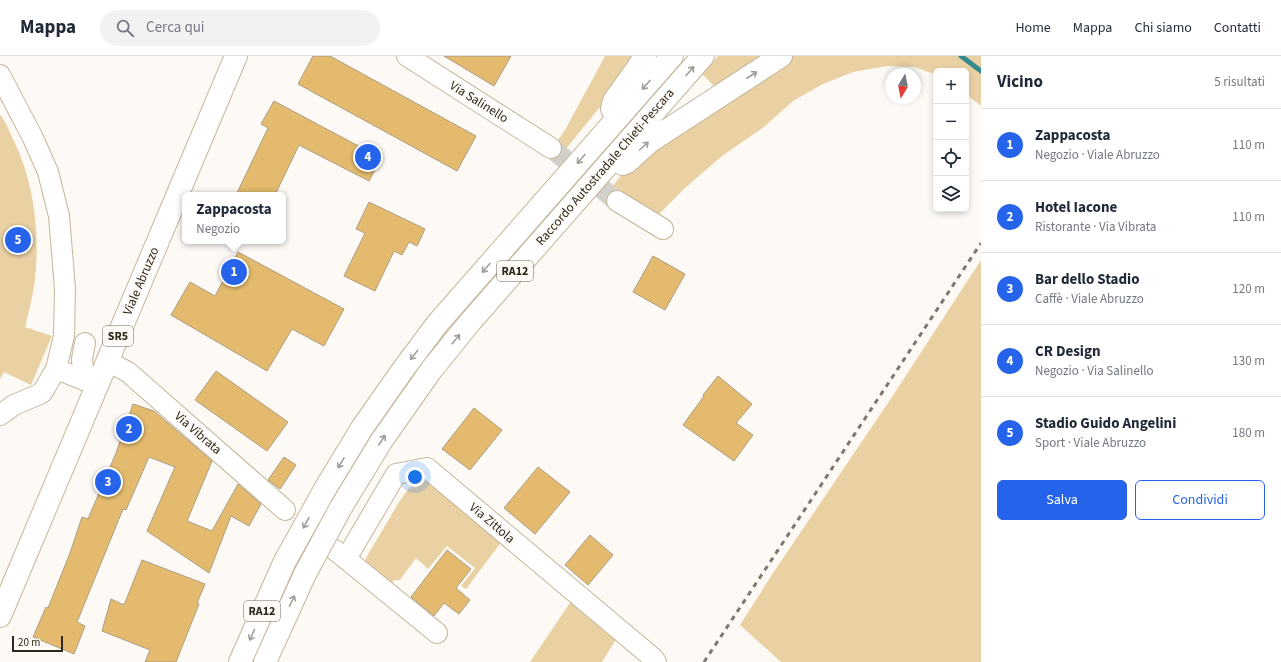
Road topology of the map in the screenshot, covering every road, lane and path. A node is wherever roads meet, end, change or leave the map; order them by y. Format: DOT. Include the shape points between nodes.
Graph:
graph roads {
  1 [pos="236,56"];
  2 [pos="407,56"];
  3 [pos="645,56"];
  4 [pos="672,56"];
  5 [pos="703,56"];
  6 [pos="781,56"];
  7 [pos="0,75"];
  8 [pos="606,130"];
  9 [pos="551,148"];
  10 [pos="600,174"];
  11 [pos="617,201"];
  12 [pos="663,229"];
  13 [pos="85,342"];
  14 [pos="107,361"];
  15 [pos="56,369"];
  16 [pos="90,383"];
  17 [pos="0,415"];
  18 [pos="286,510"];
  19 [pos="0,616"];
  20 [pos="437,632"];
  21 [pos="240,662"];
  22 [pos="265,662"];
  23 [pos="656,662"];
  1 -- 14 [label="main road, Viale Abruzzo / SR5"];
  2 -- 9 [label="street, Via Salinello"];
  3 -- 8 [label="main road" via="614,101"];
  4 -- 8 [label="main road, Raccordo Autostradale Chieti-Pescara / RA12, one-way"];
  10 -- 5 [label="main road, Raccordo Autostradale Chieti-Pescara / RA12, one-way"];
  10 -- 6 [label="main road, one-way" via="627,162 649,142"];
  7 -- 15 [label="street" via="48,172 59,216 66,289 64,336"];
  8 -- 21 [label="main road, Raccordo Autostradale Chieti-Pescara / RA12, one-way, bridge" via="438,324 362,428 285,561"];
  22 -- 10 [label="main road, Raccordo Autostradale Chieti-Pescara / RA12, one-way, bridge" via="305,574 340,509 382,440 432,369 471,321"];
  11 -- 12 [label="street"];
  13 -- 16 [label="street" via="82,359"];
  14 -- 16 [label="main road, Viale Abruzzo / SR5"];
  14 -- 18 [label="street, Via Vibrata" via="128,372"];
  15 -- 16 [label="street"];
  15 -- 17 [label="street" via="42,393 14,405"];
  16 -- 19 [label="main road, Viale Abruzzo / SR5"];
  20 -- 23 [label="street, Via Zittola" via="340,554 396,474 427,468"];
}
